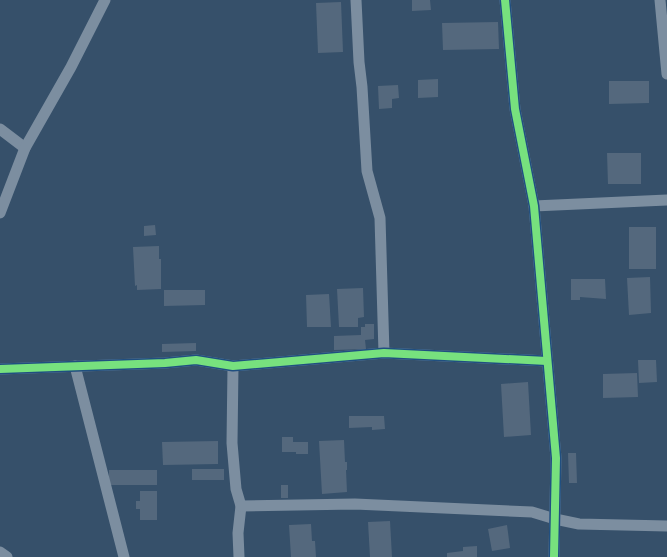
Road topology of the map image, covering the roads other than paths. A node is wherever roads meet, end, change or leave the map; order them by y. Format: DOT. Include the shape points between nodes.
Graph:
graph roads {
  1 [pos="105,0"];
  2 [pos="356,0"];
  3 [pos="504,0"];
  4 [pos="660,0"];
  5 [pos="667,74"];
  6 [pos="0,129"];
  7 [pos="25,148"];
  8 [pos="667,200"];
  9 [pos="534,206"];
  10 [pos="0,213"];
  11 [pos="384,353"];
  12 [pos="547,361"];
  13 [pos="75,366"];
  14 [pos="233,366"];
  15 [pos="0,369"];
  16 [pos="242,506"];
  17 [pos="556,519"];
  18 [pos="667,526"];
  19 [pos="0,552"];
  20 [pos="7,557"];
  21 [pos="124,557"];
  22 [pos="239,557"];
  23 [pos="554,557"];
  1 -- 7 [label="street"];
  2 -- 11 [label="street" via="367,171 380,218"];
  3 -- 9 [label="street" via="515,109"];
  4 -- 5 [label="street"];
  6 -- 7 [label="street"];
  7 -- 10 [label="street"];
  8 -- 9 [label="street"];
  9 -- 12 [label="street"];
  11 -- 12 [label="street"];
  11 -- 14 [label="street"];
  12 -- 17 [label="street" via="556,458"];
  13 -- 14 [label="street" via="196,360"];
  13 -- 15 [label="street"];
  13 -- 21 [label="street"];
  14 -- 16 [label="street" via="232,443 236,489"];
  16 -- 17 [label="street" via="355,504 459,508 532,512"];
  16 -- 22 [label="street"];
  17 -- 18 [label="street" via="580,524"];
  17 -- 23 [label="street"];
  19 -- 20 [label="street"];
}
